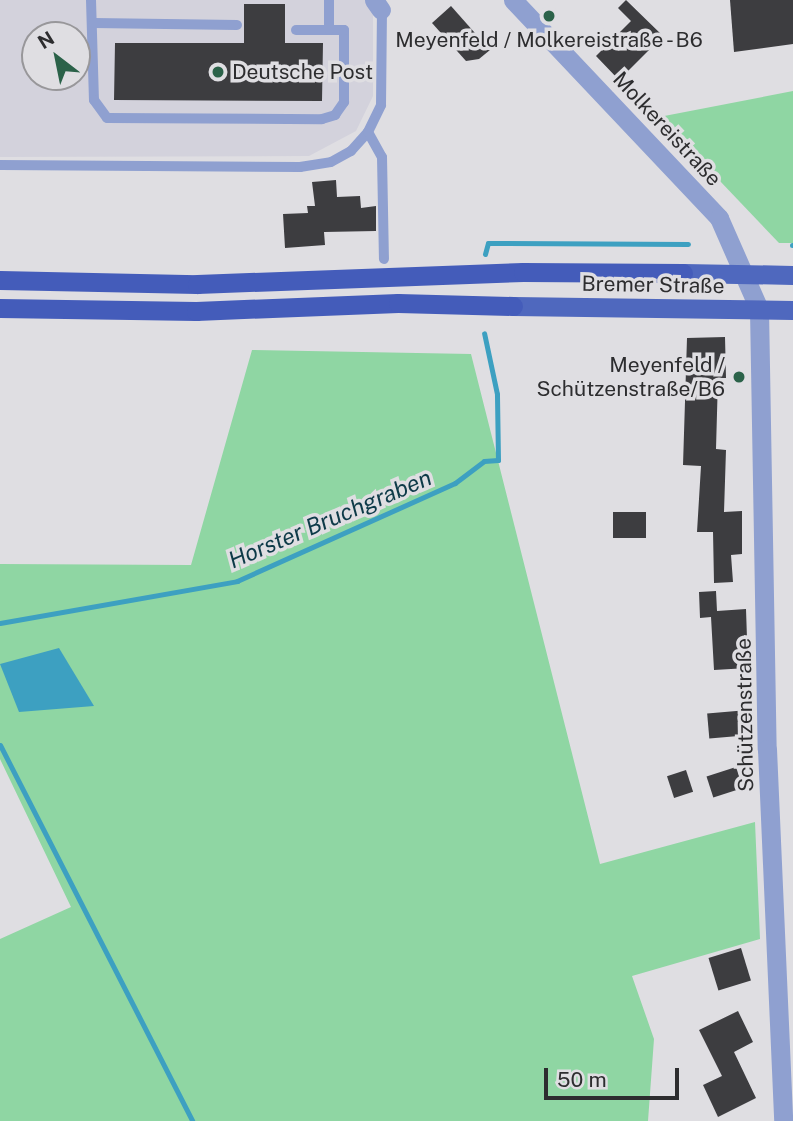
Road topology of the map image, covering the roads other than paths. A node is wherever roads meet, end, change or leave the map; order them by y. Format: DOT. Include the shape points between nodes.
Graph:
graph roads {
  1 [pos="91,0"];
  2 [pos="329,0"];
  3 [pos="513,0"];
  4 [pos="380,3"];
  5 [pos="94,23"];
  6 [pos="237,25"];
  7 [pos="296,30"];
  8 [pos="330,30"];
  9 [pos="368,132"];
  10 [pos="0,165"];
  11 [pos="383,259"];
  12 [pos="682,273"];
  13 [pos="745,274"];
  14 [pos="793,275"];
  15 [pos="0,280"];
  16 [pos="513,306"];
  17 [pos="0,308"];
  18 [pos="760,309"];
  19 [pos="793,310"];
  20 [pos="783,1121"];
  1 -- 5 [label="lane"];
  2 -- 8 [label="lane"];
  3 -- 13 [label="street, Molkereistraße" via="719,218"];
  4 -- 9 [label="lane" via="382,105"];
  5 -- 6 [label="lane"];
  5 -- 8 [label="lane" via="94,100 107,118 322,119 335,115 344,102 344,30"];
  7 -- 8 [label="lane"];
  9 -- 10 [label="lane" via="351,151 331,162 300,167"];
  9 -- 11 [label="lane" via="382,157"];
  12 -- 13 [label="main road, Bremer Straße"];
  12 -- 15 [label="highway, Bremer Straße" via="523,272 197,284"];
  13 -- 14 [label="main road, Bremer Straße"];
  13 -- 18 [label="street, Molkereistraße"];
  16 -- 17 [label="highway" via="398,303 196,311"];
  16 -- 18 [label="main road, Bremer Straße"];
  18 -- 19 [label="main road, Bremer Straße"];
  18 -- 20 [label="street, Schützenstraße" via="767,749"];
}
